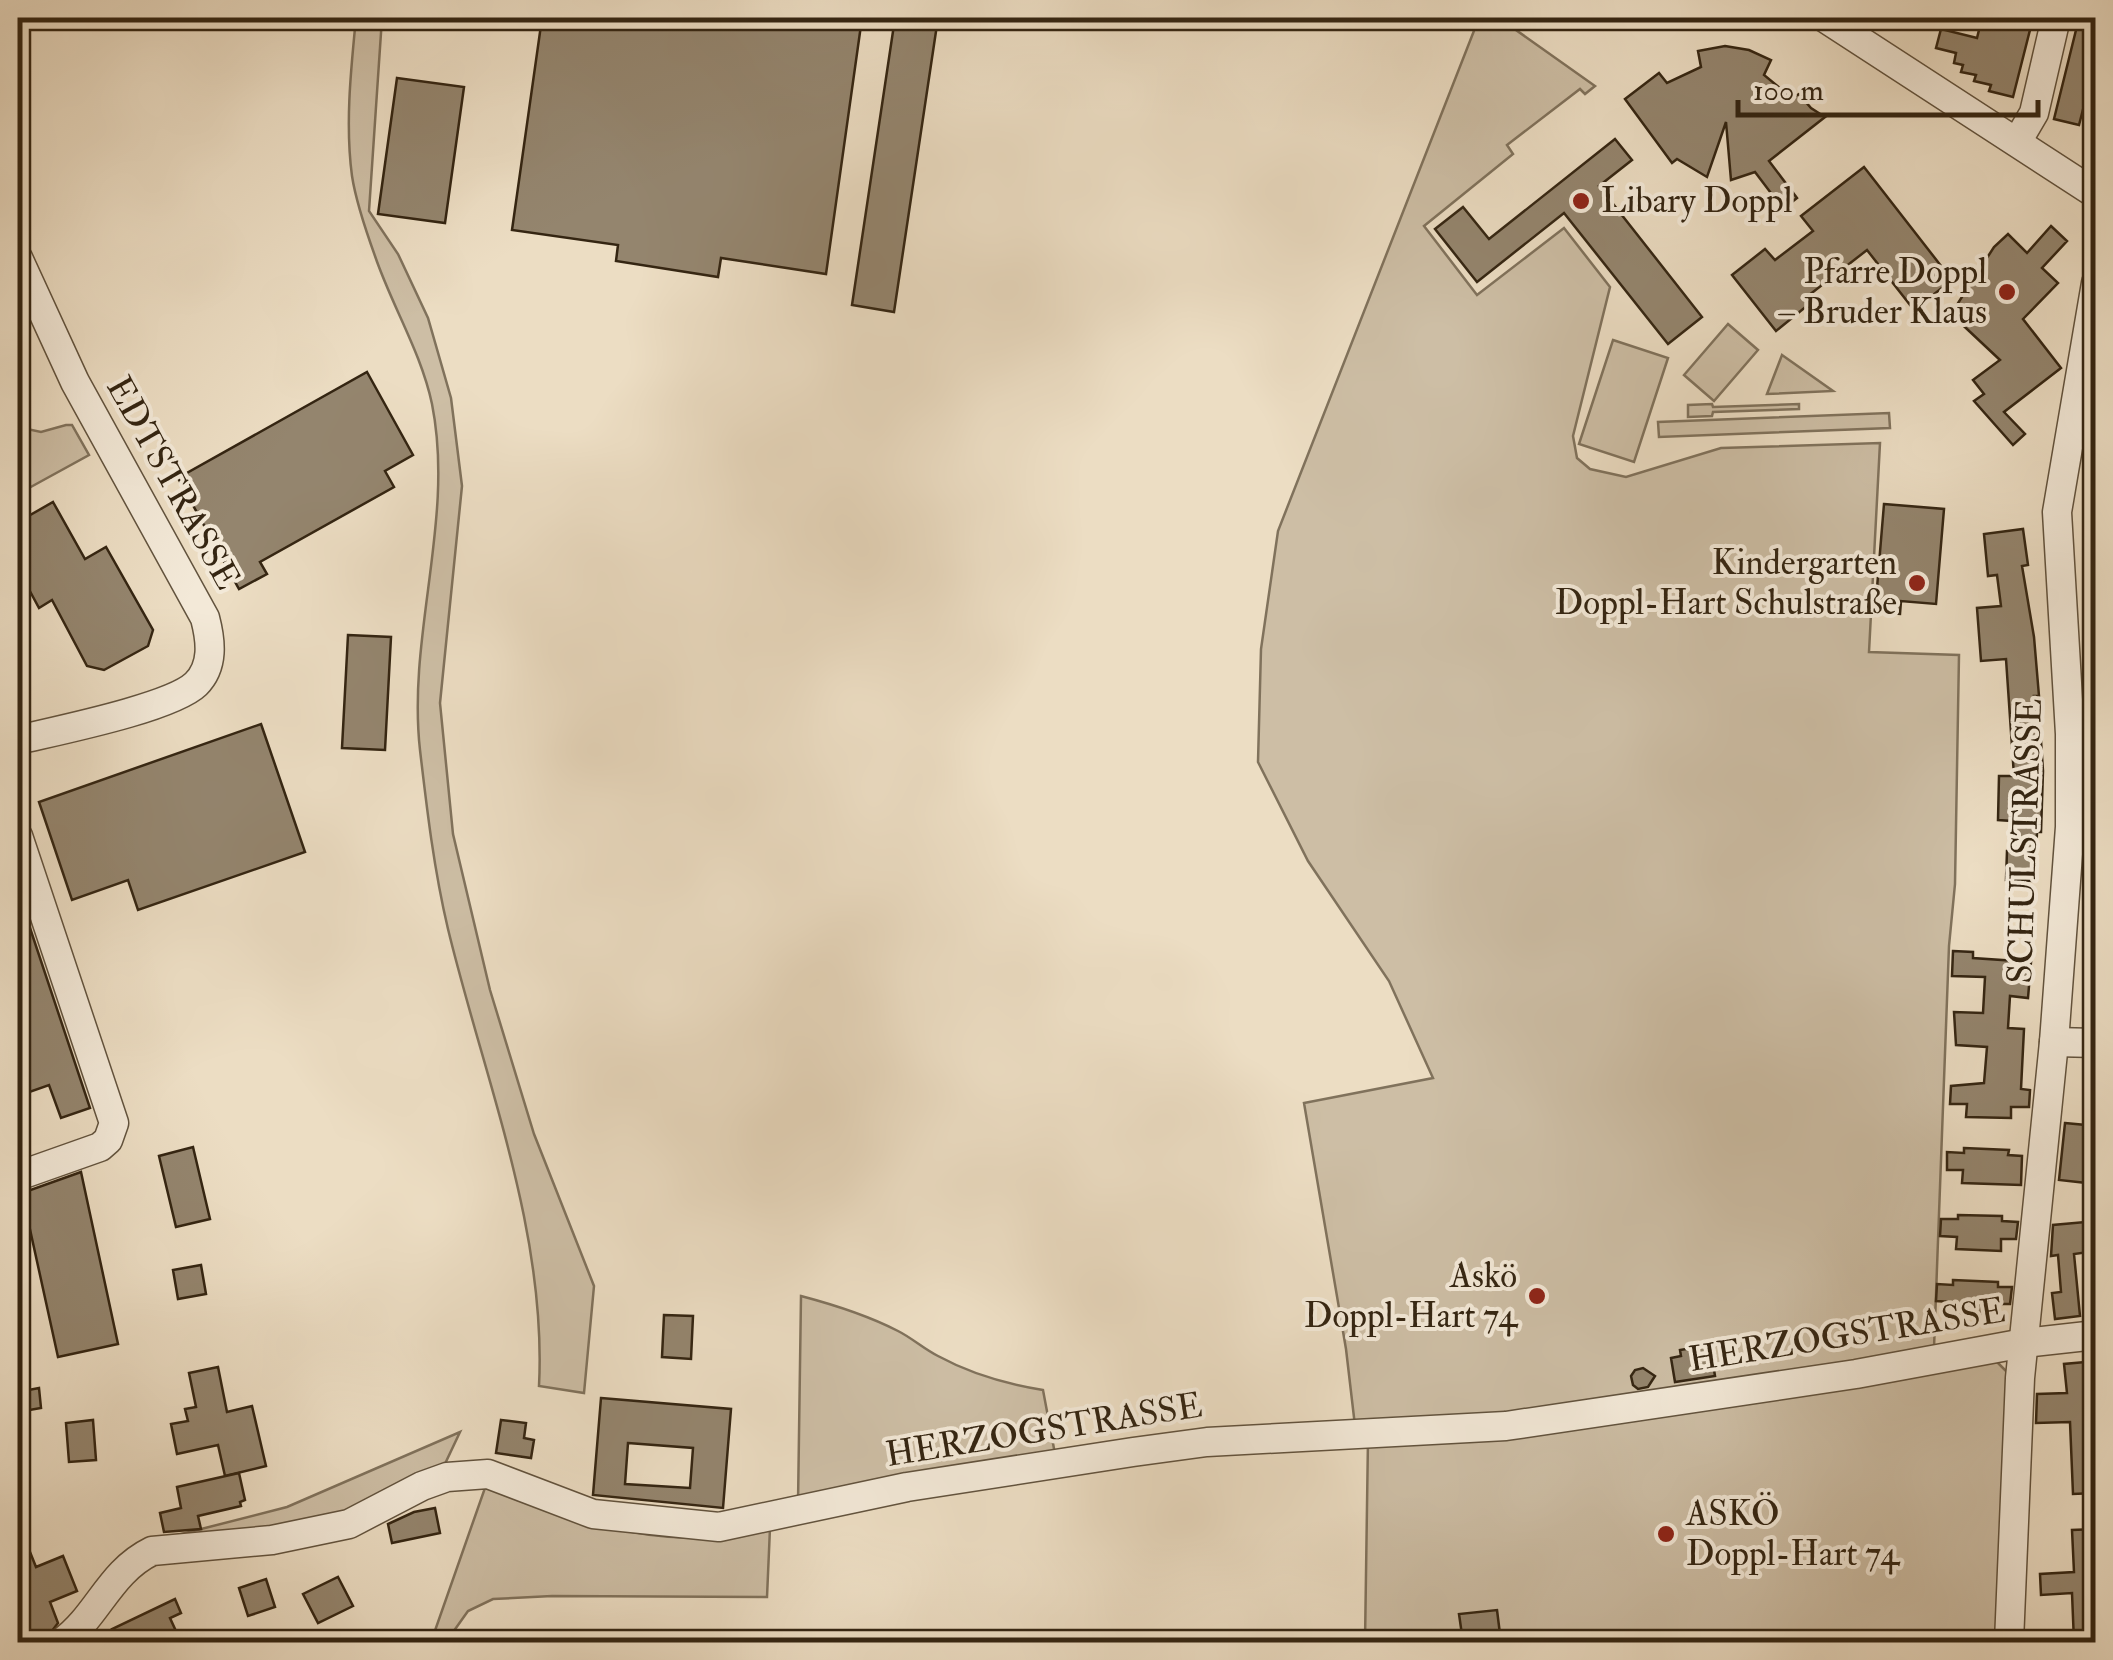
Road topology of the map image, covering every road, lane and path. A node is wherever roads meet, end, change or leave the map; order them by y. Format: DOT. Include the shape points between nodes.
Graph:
graph roads {
  1 [pos="1825,18"];
  2 [pos="2056,18"];
  3 [pos="2017,142"];
  4 [pos="2096,194"];
  5 [pos="18,258"];
  6 [pos="2096,283"];
  7 [pos="18,740"];
  8 [pos="18,836"];
  9 [pos="2054,1042"];
  10 [pos="2096,1043"];
  11 [pos="18,1176"];
  12 [pos="2096,1336"];
  13 [pos="2024,1343"];
  14 [pos="62,1642"];
  15 [pos="2009,1642"];
  1 -- 3 [label="street"];
  2 -- 3 [label="street" via="2034,113"];
  3 -- 4 [label="street"];
  5 -- 7 [label="street, EDTSTRASSE" via="74,382 205,618 211,650 206,670 181,694"];
  6 -- 9 [label="street, SCHULSTRASSE" via="2057,512 2071,774"];
  8 -- 11 [label="street" via="114,1123 100,1147"];
  9 -- 10 [label="street"];
  9 -- 13 [label="street, SCHULSTRASSE"];
  12 -- 13 [label="street, HERZOGSTRASSE"];
  13 -- 14 [label="street, HERZOGSTRASSE" via="1506,1426 1133,1452 719,1527 593,1514 488,1474 447,1477 349,1524 140,1556"];
  13 -- 15 [label="street, SCHULSTRASSE"];
}
